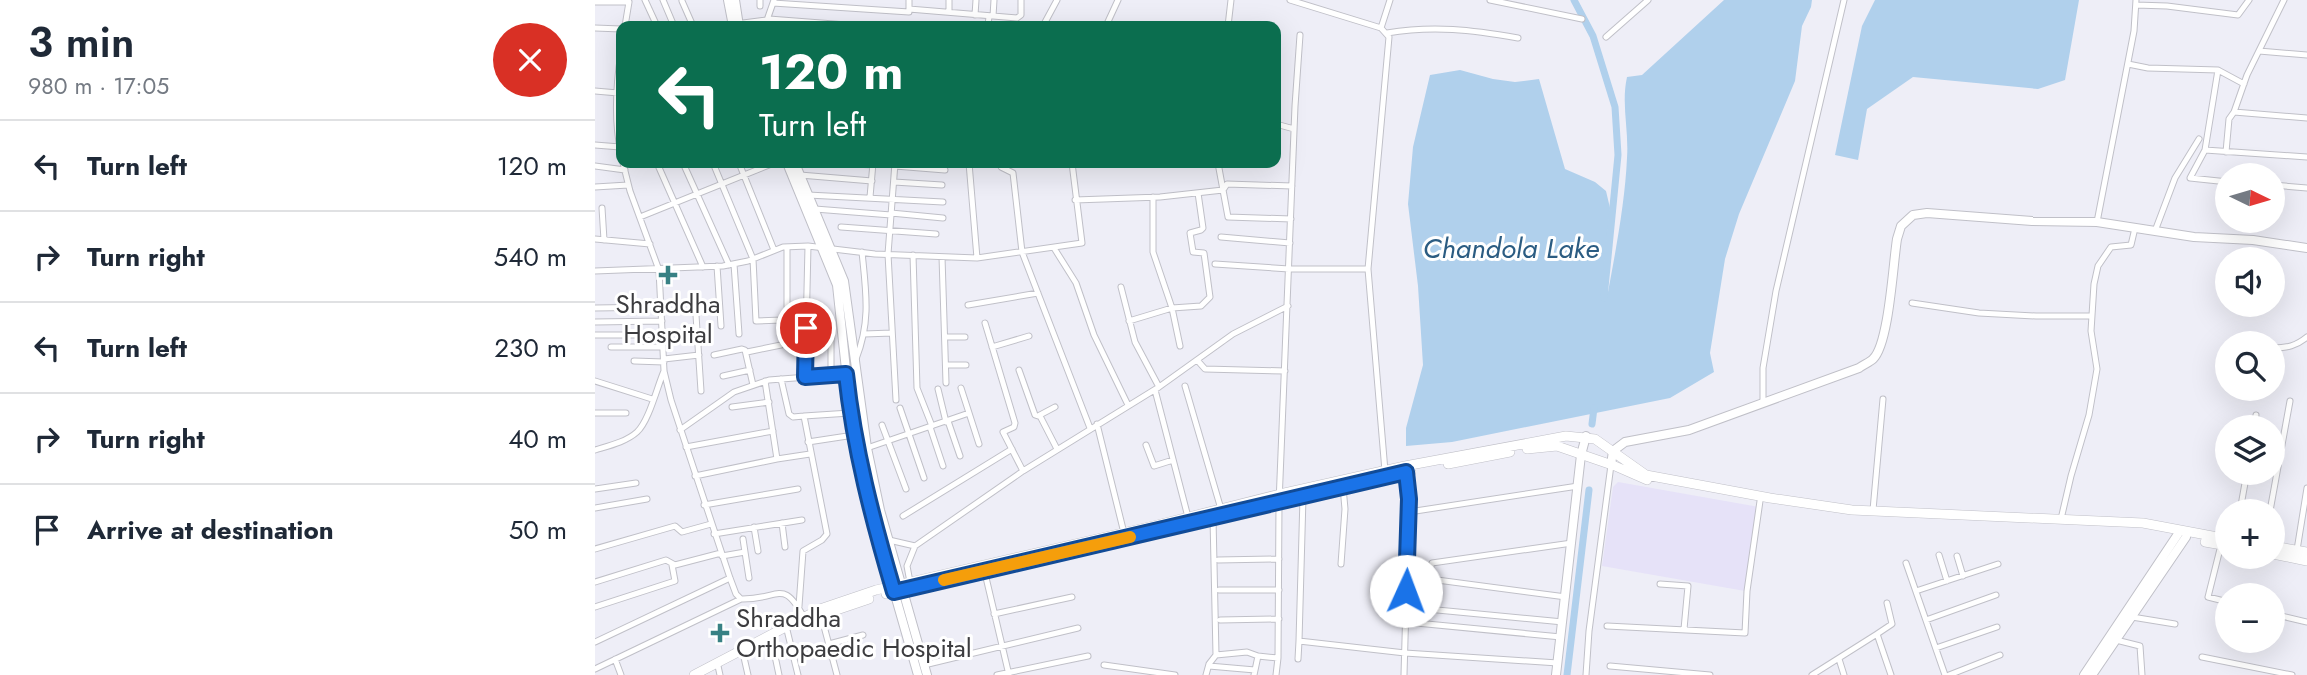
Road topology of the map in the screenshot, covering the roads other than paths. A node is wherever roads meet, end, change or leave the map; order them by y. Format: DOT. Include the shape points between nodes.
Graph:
graph roads {
  1 [pos="645,0"];
  2 [pos="663,0"];
  3 [pos="728,0"];
  4 [pos="735,0"];
  5 [pos="909,0"];
  6 [pos="949,0"];
  7 [pos="976,0"];
  8 [pos="994,0"];
  9 [pos="1021,0"];
  10 [pos="1057,0"];
  11 [pos="1230,0"];
  12 [pos="1290,0"];
  13 [pos="1390,0"];
  14 [pos="1490,0"];
  15 [pos="1648,0"];
  16 [pos="1844,0"];
  17 [pos="2249,0"];
  18 [pos="2284,0"];
  19 [pos="629,1"];
  20 [pos="683,1"];
  21 [pos="773,1"];
  22 [pos="1116,1"];
  23 [pos="595,2"];
  24 [pos="2136,2"];
  25 [pos="909,11"];
  26 [pos="949,12"];
  27 [pos="975,15"];
  28 [pos="991,16"];
  29 [pos="1016,18"];
  30 [pos="769,19"];
  31 [pos="1582,19"];
  32 [pos="625,21"];
  33 [pos="655,21"];
  34 [pos="672,21"];
  35 [pos="691,21"];
  36 [pos="735,21"];
  37 [pos="736,21"];
  38 [pos="756,21"];
  39 [pos="795,21"];
  40 [pos="908,21"];
  41 [pos="990,21"];
  42 [pos="1016,21"];
  43 [pos="1046,21"];
  44 [pos="1108,21"];
  45 [pos="1228,21"];
  46 [pos="595,28"];
  47 [pos="616,28"];
  48 [pos="1381,28"];
  49 [pos="1387,33"];
  50 [pos="1300,36"];
  51 [pos="1606,37"];
  52 [pos="1518,38"];
  53 [pos="2259,51"];
  54 [pos="2307,55"];
  55 [pos="2128,64"];
  56 [pos="2218,70"];
  57 [pos="2244,84"];
  58 [pos="595,91"];
  59 [pos="616,93"];
  60 [pos="2234,112"];
  61 [pos="2307,118"];
  62 [pos="1281,125"];
  63 [pos="1294,129"];
  64 [pos="2199,139"];
  65 [pos="595,145"];
  66 [pos="616,149"];
  67 [pos="2205,150"];
  68 [pos="2226,152"];
  69 [pos="2307,156"];
  70 [pos="595,166"];
  71 [pos="659,168"];
  72 [pos="686,168"];
  73 [pos="715,168"];
  74 [pos="741,168"];
  75 [pos="760,168"];
  76 [pos="789,168"];
  77 [pos="797,168"];
  78 [pos="873,168"];
  79 [pos="895,168"];
  80 [pos="925,168"];
  81 [pos="969,168"];
  82 [pos="1003,168"];
  83 [pos="1072,168"];
  84 [pos="1219,168"];
  85 [pos="625,170"];
  86 [pos="945,170"];
  87 [pos="744,174"];
  88 [pos="800,176"];
  89 [pos="872,181"];
  90 [pos="2215,181"];
  91 [pos="894,182"];
  92 [pos="721,183"];
  93 [pos="628,185"];
  94 [pos="942,185"];
  95 [pos="1292,186"];
  96 [pos="2285,186"];
  97 [pos="595,187"];
  98 [pos="2307,188"];
  99 [pos="1223,190"];
  100 [pos="1198,193"];
  101 [pos="698,194"];
  102 [pos="808,195"];
  103 [pos="870,197"];
  104 [pos="1153,197"];
  105 [pos="893,198"];
  106 [pos="1075,200"];
  107 [pos="943,202"];
  108 [pos="675,203"];
  109 [pos="602,208"];
  110 [pos="815,209"];
  111 [pos="891,214"];
  112 [pos="640,217"];
  113 [pos="943,218"];
  114 [pos="1291,219"];
  115 [pos="2097,222"];
  116 [pos="841,227"];
  117 [pos="2135,228"];
  118 [pos="890,230"];
  119 [pos="2155,231"];
  120 [pos="936,234"];
  121 [pos="1221,237"];
  122 [pos="595,239"];
  123 [pos="604,240"];
  124 [pos="1290,243"];
  125 [pos="650,244"];
  126 [pos="808,246"];
  127 [pos="787,247"];
  128 [pos="828,248"];
  129 [pos="1054,248"];
  130 [pos="2307,248"];
  131 [pos="774,250"];
  132 [pos="862,252"];
  133 [pos="1022,252"];
  134 [pos="888,254"];
  135 [pos="913,255"];
  136 [pos="942,257"];
  137 [pos="977,258"];
  138 [pos="753,259"];
  139 [pos="732,264"];
  140 [pos="1215,264"];
  141 [pos="717,266"];
  142 [pos="703,267"];
  143 [pos="1289,269"];
  144 [pos="1367,269"];
  145 [pos="659,270"];
  146 [pos="595,271"];
  147 [pos="1121,287"];
  148 [pos="1038,293"];
  149 [pos="695,300"];
  150 [pos="1912,303"];
  151 [pos="968,305"];
  152 [pos="787,306"];
  153 [pos="1288,306"];
  154 [pos="595,307"];
  155 [pos="661,307"];
  156 [pos="1172,308"];
  157 [pos="2091,316"];
  158 [pos="782,320"];
  159 [pos="662,321"];
  160 [pos="1129,321"];
  161 [pos="595,322"];
  162 [pos="985,323"];
  163 [pos="721,326"];
  164 [pos="831,330"];
  165 [pos="892,333"];
  166 [pos="740,334"];
  167 [pos="865,334"];
  168 [pos="595,335"];
  169 [pos="663,335"];
  170 [pos="1029,336"];
  171 [pos="945,337"];
  172 [pos="965,337"];
  173 [pos="2307,337"];
  174 [pos="781,345"];
  175 [pos="1180,346"];
  176 [pos="611,347"];
  177 [pos="663,347"];
  178 [pos="992,347"];
  179 [pos="2285,348"];
  180 [pos="747,352"];
  181 [pos="699,355"];
  182 [pos="714,355"];
  183 [pos="664,360"];
  184 [pos="1197,360"];
  185 [pos="634,361"];
  186 [pos="855,362"];
  187 [pos="946,365"];
  188 [pos="966,365"];
  189 [pos="750,370"];
  190 [pos="1019,370"];
  191 [pos="664,371"];
  192 [pos="1285,371"];
  193 [pos="846,374"];
  194 [pos="723,376"];
  195 [pos="831,376"];
  196 [pos="805,377"];
  197 [pos="781,379"];
  198 [pos="595,381"];
  199 [pos="765,381"];
  200 [pos="946,383"];
  201 [pos="753,385"];
  202 [pos="1185,386"];
  203 [pos="961,388"];
  204 [pos="1157,388"];
  205 [pos="938,389"];
  206 [pos="701,391"];
  207 [pos="1884,398"];
  208 [pos="652,399"];
  209 [pos="896,400"];
  210 [pos="2290,401"];
  211 [pos="769,402"];
  212 [pos="1763,403"];
  213 [pos="1128,405"];
  214 [pos="732,407"];
  215 [pos="1055,407"];
  216 [pos="900,408"];
  217 [pos="595,413"];
  218 [pos="626,413"];
  219 [pos="850,413"];
  220 [pos="969,413"];
  221 [pos="1040,415"];
  222 [pos="804,416"];
  223 [pos="947,421"];
  224 [pos="1097,424"];
  225 [pos="882,425"];
  226 [pos="931,427"];
  227 [pos="1090,428"];
  228 [pos="680,430"];
  229 [pos="773,431"];
  230 [pos="909,434"];
  231 [pos="854,435"];
  232 [pos="1586,436"];
  233 [pos="888,441"];
  234 [pos="808,442"];
  235 [pos="979,444"];
  236 [pos="1146,445"];
  237 [pos="686,447"];
  238 [pos="867,447"];
  239 [pos="1012,449"];
  240 [pos="595,450"];
  241 [pos="1057,450"];
  242 [pos="1613,450"];
  243 [pos="810,454"];
  244 [pos="1581,455"];
  245 [pos="961,456"];
  246 [pos="777,460"];
  247 [pos="1173,460"];
  248 [pos="1611,465"];
  249 [pos="943,466"];
  250 [pos="1023,471"];
  251 [pos="1406,472"];
  252 [pos="1386,474"];
  253 [pos="695,476"];
  254 [pos="924,478"];
  255 [pos="636,483"];
  256 [pos="1578,486"];
  257 [pos="1343,487"];
  258 [pos="2307,488"];
  259 [pos="595,489"];
  260 [pos="799,489"];
  261 [pos="906,489"];
  262 [pos="1303,497"];
  263 [pos="1279,498"];
  264 [pos="647,499"];
  265 [pos="2272,499"];
  266 [pos="1760,501"];
  267 [pos="704,505"];
  268 [pos="595,508"];
  269 [pos="1221,509"];
  270 [pos="1873,510"];
  271 [pos="1409,512"];
  272 [pos="903,516"];
  273 [pos="1188,517"];
  274 [pos="1213,518"];
  275 [pos="802,520"];
  276 [pos="2061,521"];
  277 [pos="782,523"];
  278 [pos="711,524"];
  279 [pos="754,527"];
  280 [pos="714,534"];
  281 [pos="2183,534"];
  282 [pos="1124,535"];
  283 [pos="743,539"];
  284 [pos="889,540"];
  285 [pos="2215,541"];
  286 [pos="1572,543"];
  287 [pos="915,546"];
  288 [pos="785,547"];
  289 [pos="595,550"];
  290 [pos="758,551"];
  291 [pos="2302,551"];
  292 [pos="745,552"];
  293 [pos="721,555"];
  294 [pos="1939,555"];
  295 [pos="1957,556"];
  296 [pos="2285,556"];
  297 [pos="1279,559"];
  298 [pos="1218,560"];
  299 [pos="2307,561"];
  300 [pos="1341,564"];
  301 [pos="1906,564"];
  302 [pos="1998,564"];
  303 [pos="672,565"];
  304 [pos="983,567"];
  305 [pos="2217,569"];
  306 [pos="1407,576"];
  307 [pos="1963,576"];
  308 [pos="730,578"];
  309 [pos="749,578"];
  310 [pos="1427,579"];
  311 [pos="1947,581"];
  312 [pos="595,582"];
  313 [pos="910,582"];
  314 [pos="1660,584"];
  315 [pos="897,588"];
  316 [pos="1219,590"];
  317 [pos="1279,590"];
  318 [pos="1916,591"];
  319 [pos="1996,595"];
  320 [pos="1072,597"];
  321 [pos="1566,597"];
  322 [pos="741,599"];
  323 [pos="2215,599"];
  324 [pos="1887,603"];
  325 [pos="595,607"];
  326 [pos="1406,607"];
  327 [pos="799,608"];
  328 [pos="994,614"];
  329 [pos="821,615"];
  330 [pos="2132,617"];
  331 [pos="2285,617"];
  332 [pos="805,619"];
  333 [pos="1279,619"];
  334 [pos="1220,620"];
  335 [pos="1926,620"];
  336 [pos="1406,622"];
  337 [pos="1563,622"];
  338 [pos="2307,622"];
  339 [pos="2175,624"];
  340 [pos="1607,626"];
  341 [pos="1997,627"];
  342 [pos="1078,628"];
  343 [pos="1684,629"];
  344 [pos="787,630"];
  345 [pos="863,635"];
  346 [pos="1877,635"];
  347 [pos="771,637"];
  348 [pos="1561,637"];
  349 [pos="2116,640"];
  350 [pos="1299,641"];
  351 [pos="595,642"];
  352 [pos="829,644"];
  353 [pos="1002,646"];
  354 [pos="1936,649"];
  355 [pos="743,653"];
  356 [pos="1405,653"];
  357 [pos="1216,654"];
  358 [pos="2000,655"];
  359 [pos="1088,656"];
  360 [pos="1258,656"];
  361 [pos="2202,657"];
  362 [pos="1277,658"];
  363 [pos="615,659"];
  364 [pos="1299,659"];
  365 [pos="1839,659"];
  366 [pos="1558,663"];
  367 [pos="924,665"];
  368 [pos="1104,665"];
  369 [pos="1209,666"];
  370 [pos="1610,666"];
  371 [pos="1231,668"];
  372 [pos="595,669"];
  373 [pos="719,670"];
  374 [pos="1254,672"];
  375 [pos="1008,674"];
  376 [pos="621,675"];
  377 [pos="694,675"];
  378 [pos="701,675"];
  379 [pos="748,675"];
  380 [pos="779,675"];
  381 [pos="798,675"];
  382 [pos="837,675"];
  383 [pos="918,675"];
  384 [pos="927,675"];
  385 [pos="997,675"];
  386 [pos="1175,675"];
  387 [pos="1206,675"];
  388 [pos="1230,675"];
  389 [pos="1276,675"];
  390 [pos="1404,675"];
  391 [pos="1556,675"];
  392 [pos="1586,675"];
  393 [pos="1710,675"];
  394 [pos="1812,675"];
  395 [pos="1844,675"];
  396 [pos="1891,675"];
  397 [pos="1947,675"];
  398 [pos="2084,675"];
  399 [pos="2092,675"];
  400 [pos="2142,675"];
  401 [pos="2293,675"];
  1 -- 33 [label="street"];
  2 -- 34 [label="street"];
  3 -- 36 [label="street"];
  4 -- 37 [label="street"];
  5 -- 25 [label="street"];
  6 -- 26 [label="street"];
  7 -- 27 [label="street"];
  8 -- 28 [label="street"];
  9 -- 29 [label="street" via="1021,15"];
  10 -- 43 [label="street"];
  11 -- 45 [label="street"];
  12 -- 48 [label="street"];
  13 -- 48 [label="street"];
  14 -- 31 [label="street"];
  15 -- 51 [label="street"];
  16 -- 212 [label="street" via="1776,291 1763,368"];
  17 -- 24 [label="street" via="2238,15"];
  18 -- 53 [label="street"];
  19 -- 23 [label="street"];
  19 -- 32 [label="street"];
  20 -- 35 [label="street"];
  21 -- 25 [label="street"];
  21 -- 30 [label="street"];
  22 -- 44 [label="street"];
  24 -- 55 [label="street"];
  25 -- 26 [label="street"];
  25 -- 40 [label="street"];
  26 -- 27 [label="street"];
  27 -- 28 [label="street"];
  28 -- 29 [label="street"];
  28 -- 41 [label="street"];
  29 -- 42 [label="street"];
  30 -- 38 [label="street"];
  30 -- 39 [label="street"];
  46 -- 47 [label="street"];
  48 -- 49 [label="street"];
  49 -- 52 [label="street" via="1464,29"];
  49 -- 144 [label="street"];
  50 -- 63 [label="street"];
  53 -- 54 [label="street"];
  53 -- 57 [label="street"];
  55 -- 56 [label="street"];
  55 -- 115 [label="street"];
  56 -- 57 [label="street"];
  56 -- 67 [label="street"];
  57 -- 60 [label="street"];
  58 -- 59 [label="street"];
  60 -- 61 [label="street"];
  60 -- 68 [label="street"];
  62 -- 63 [label="street"];
  63 -- 95 [label="street"];
  64 -- 119 [label="street" via="2175,178"];
  65 -- 66 [label="street"];
  67 -- 68 [label="street"];
  67 -- 90 [label="street" via="2190,178"];
  68 -- 69 [label="street"];
  70 -- 85 [label="street"];
  71 -- 108 [label="street"];
  72 -- 101 [label="street"];
  73 -- 92 [label="street"];
  74 -- 87 [label="street"];
  75 -- 87 [label="street"];
  76 -- 128 [label="street"];
  77 -- 88 [label="street"];
  78 -- 89 [label="street"];
  79 -- 91 [label="street"];
  80 -- 86 [label="street"];
  81 -- 137 [label="street"];
  82 -- 133 [label="street" via="1013,173"];
  83 -- 106 [label="street"];
  84 -- 99 [label="street"];
  85 -- 93 [label="street"];
  87 -- 92 [label="street"];
  87 -- 131 [label="street"];
  88 -- 89 [label="street"];
  88 -- 102 [label="street"];
  89 -- 103 [label="street"];
  91 -- 94 [label="street"];
  91 -- 105 [label="street"];
  92 -- 101 [label="street"];
  92 -- 138 [label="street"];
  93 -- 97 [label="street"];
  93 -- 112 [label="street"];
  95 -- 99 [label="street" via="1227,184"];
  95 -- 114 [label="street"];
  96 -- 98 [label="street"];
  99 -- 100 [label="street"];
  99 -- 114 [label="street" via="1228,217"];
  100 -- 104 [label="street"];
  100 -- 156 [label="street" via="1203,228 1189,233 1193,253 1205,253 1210,297 1201,306"];
  101 -- 108 [label="street"];
  101 -- 139 [label="street"];
  102 -- 103 [label="street"];
  102 -- 110 [label="street"];
  103 -- 105 [label="street"];
  104 -- 106 [label="street"];
  104 -- 156 [label="street" via="1153,252"];
  105 -- 107 [label="street"];
  105 -- 111 [label="street"];
  106 -- 129 [label="street" via="1082,243"];
  108 -- 112 [label="street"];
  108 -- 142 [label="street"];
  109 -- 123 [label="street"];
  110 -- 111 [label="street"];
  110 -- 128 [label="street"];
  111 -- 113 [label="street"];
  111 -- 118 [label="street"];
  112 -- 125 [label="street"];
  114 -- 124 [label="street"];
  115 -- 117 [label="street"];
  115 -- 212 [label="street" via="1913,215 1901,226 1897,239 1883,344 1874,358 1859,368"];
  116 -- 118 [label="street"];
  117 -- 119 [label="street"];
  117 -- 157 [label="street" via="2131,245 2111,247 2098,265"];
  118 -- 120 [label="street"];
  118 -- 134 [label="street"];
  119 -- 130 [label="street"];
  121 -- 124 [label="street"];
  122 -- 123 [label="street"];
  123 -- 125 [label="street"];
  124 -- 143 [label="street"];
  125 -- 145 [label="street"];
  126 -- 127 [label="street"];
  126 -- 128 [label="street"];
  126 -- 196 [label="street"];
  127 -- 131 [label="street"];
  127 -- 152 [label="street"];
  128 -- 132 [label="street"];
  128 -- 186 [label="street" via="844,281"];
  128 -- 193 [label="street" via="837,285"];
  129 -- 133 [label="street"];
  129 -- 213 [label="street" via="1076,283 1094,335"];
  131 -- 138 [label="street"];
  132 -- 134 [label="street"];
  132 -- 167 [label="street"];
  133 -- 137 [label="street"];
  133 -- 148 [label="street"];
  134 -- 135 [label="street"];
  134 -- 165 [label="street"];
  135 -- 136 [label="street"];
  135 -- 226 [label="street" via="916,388"];
  136 -- 137 [label="street"];
  136 -- 171 [label="street"];
  138 -- 139 [label="street"];
  138 -- 158 [label="street" via="756,321"];
  139 -- 141 [label="street"];
  139 -- 166 [label="street"];
  140 -- 143 [label="street"];
  141 -- 142 [label="street"];
  141 -- 163 [label="street"];
  142 -- 145 [label="street"];
  143 -- 144 [label="street"];
  143 -- 153 [label="street"];
  144 -- 252 [label="street"];
  145 -- 146 [label="street"];
  145 -- 155 [label="street"];
  147 -- 160 [label="street"];
  148 -- 151 [label="street"];
  148 -- 227 [label="street"];
  149 -- 181 [label="street"];
  150 -- 157 [label="street" via="1979,313"];
  153 -- 184 [label="street" via="1233,334"];
  153 -- 192 [label="street"];
  154 -- 155 [label="street"];
  155 -- 159 [label="street"];
  156 -- 160 [label="street"];
  156 -- 175 [label="street"];
  157 -- 276 [label="street" via="2097,369"];
  159 -- 161 [label="street"];
  159 -- 169 [label="street"];
  160 -- 204 [label="street"];
  162 -- 178 [label="street"];
  164 -- 195 [label="street"];
  165 -- 167 [label="street"];
  165 -- 209 [label="street"];
  167 -- 186 [label="street"];
  168 -- 169 [label="street"];
  169 -- 177 [label="street"];
  170 -- 178 [label="street"];
  171 -- 172 [label="street"];
  171 -- 187 [label="street"];
  173 -- 179 [label="street"];
  174 -- 180 [label="street"];
  176 -- 177 [label="street"];
  177 -- 183 [label="street"];
  178 -- 239 [label="street" via="1015,423 1003,432"];
  180 -- 182 [label="street"];
  180 -- 189 [label="street"];
  181 -- 183 [label="street"];
  181 -- 206 [label="street"];
  183 -- 185 [label="street"];
  183 -- 191 [label="street"];
  184 -- 192 [label="street" via="1205,369"];
  184 -- 204 [label="street"];
  186 -- 238 [label="street"];
  187 -- 188 [label="street"];
  187 -- 200 [label="street"];
  189 -- 194 [label="street"];
  189 -- 201 [label="street"];
  190 -- 221 [label="street" via="1035,415"];
  191 -- 208 [label="street"];
  191 -- 228 [label="street"];
  192 -- 263 [label="street"];
  193 -- 195 [label="street"];
  193 -- 219 [label="street"];
  195 -- 196 [label="street"];
  196 -- 197 [label="street"];
  197 -- 199 [label="street"];
  197 -- 222 [label="street" via="789,414"];
  198 -- 208 [label="street"];
  199 -- 201 [label="street"];
  199 -- 211 [label="street"];
  201 -- 228 [label="street" via="734,392"];
  202 -- 269 [label="street"];
  203 -- 220 [label="street"];
  204 -- 213 [label="street"];
  204 -- 247 [label="street"];
  205 -- 223 [label="street"];
  207 -- 270 [label="street"];
  208 -- 240 [label="street" via="635,434"];
  210 -- 265 [label="street"];
  211 -- 214 [label="street"];
  211 -- 229 [label="street"];
  212 -- 242 [label="street" via="1689,429 1625,442"];
  213 -- 224 [label="street"];
  215 -- 221 [label="street"];
  216 -- 230 [label="street"];
  217 -- 218 [label="street"];
  219 -- 222 [label="street"];
  219 -- 231 [label="street"];
  220 -- 223 [label="street"];
  220 -- 235 [label="street"];
  221 -- 241 [label="street"];
  222 -- 234 [label="street"];
  223 -- 226 [label="street"];
  223 -- 245 [label="street"];
  224 -- 227 [label="street"];
  224 -- 282 [label="street"];
  225 -- 233 [label="street"];
  226 -- 230 [label="street"];
  226 -- 249 [label="street"];
  227 -- 241 [label="street"];
  228 -- 237 [label="street"];
  229 -- 237 [label="street"];
  229 -- 246 [label="street"];
  230 -- 233 [label="street"];
  230 -- 254 [label="street"];
  231 -- 234 [label="street"];
  231 -- 315 [label="street" via="871,511"];
  232 -- 242 [label="main road"];
  232 -- 244 [label="street"];
  232 -- 252 [label="main road" via="1566,436"];
  233 -- 238 [label="street"];
  233 -- 261 [label="street"];
  234 -- 243 [label="street"];
  236 -- 247 [label="street" via="1154,466"];
  237 -- 253 [label="street"];
  238 -- 284 [label="street"];
  239 -- 250 [label="street"];
  239 -- 272 [label="street"];
  241 -- 250 [label="street"];
  242 -- 248 [label="street"];
  242 -- 270 [label="main road" via="1646,475 1770,498"];
  243 -- 246 [label="street"];
  243 -- 327 [label="street" via="827,534 803,551"];
  244 -- 248 [label="main road"];
  244 -- 251 [label="main road" via="1557,446 1533,448"];
  244 -- 256 [label="street"];
  246 -- 253 [label="street"];
  247 -- 273 [label="street"];
  248 -- 266 [label="main road" via="1645,480"];
  248 -- 392 [label="street"];
  250 -- 287 [label="street"];
  251 -- 252 [label="main road"];
  251 -- 271 [label="street"];
  252 -- 257 [label="main road"];
  252 -- 263 [label="main road"];
  253 -- 267 [label="street"];
  255 -- 259 [label="street"];
  256 -- 271 [label="street"];
  256 -- 286 [label="street"];
  257 -- 262 [label="main road"];
  257 -- 300 [label="street"];
  258 -- 291 [label="street"];
  260 -- 267 [label="street"];
  262 -- 263 [label="main road"];
  262 -- 350 [label="street"];
  263 -- 269 [label="main road"];
  263 -- 274 [label="main road"];
  263 -- 297 [label="street"];
  264 -- 268 [label="street"];
  266 -- 276 [label="main road" via="1852,515"];
  266 -- 343 [label="street" via="1745,633"];
  267 -- 278 [label="street"];
  269 -- 273 [label="main road"];
  270 -- 276 [label="main road"];
  271 -- 306 [label="street"];
  273 -- 282 [label="main road"];
  274 -- 282 [label="main road"];
  274 -- 357 [label="street"];
  275 -- 277 [label="street"];
  276 -- 281 [label="main road"];
  277 -- 279 [label="street"];
  277 -- 288 [label="street"];
  278 -- 280 [label="street"];
  278 -- 289 [label="street" via="682,532 675,526"];
  279 -- 280 [label="street"];
  279 -- 290 [label="street"];
  280 -- 293 [label="street"];
  281 -- 285 [label="main road"];
  281 -- 330 [label="street"];
  281 -- 398 [label="street"];
  282 -- 304 [label="main road"];
  283 -- 292 [label="street"];
  284 -- 287 [label="street"];
  284 -- 315 [label="street"];
  286 -- 310 [label="street" via="1432,564"];
  286 -- 321 [label="street"];
  287 -- 313 [label="street" via="907,566"];
  292 -- 293 [label="street"];
  292 -- 309 [label="street"];
  293 -- 303 [label="street"];
  293 -- 308 [label="street"];
  294 -- 311 [label="street"];
  295 -- 307 [label="street"];
  296 -- 299 [label="main road"];
  297 -- 298 [label="street"];
  297 -- 317 [label="street"];
  301 -- 318 [label="street"];
  302 -- 307 [label="street"];
  303 -- 312 [label="street" via="666,560"];
  303 -- 325 [label="street" via="675,581"];
  304 -- 313 [label="main road"];
  304 -- 315 [label="main road"];
  304 -- 328 [label="street"];
  305 -- 323 [label="street" via="2208,597"];
  306 -- 310 [label="street"];
  306 -- 326 [label="street"];
  307 -- 311 [label="street"];
  308 -- 322 [label="street"];
  308 -- 351 [label="street"];
  310 -- 321 [label="street"];
  311 -- 318 [label="street"];
  313 -- 315 [label="main road"];
  314 -- 343 [label="street" via="1688,586"];
  315 -- 329 [label="main road"];
  315 -- 332 [label="main road" via="820,609"];
  315 -- 367 [label="street"];
  315 -- 383 [label="street"];
  316 -- 317 [label="street"];
  317 -- 333 [label="street"];
  318 -- 335 [label="street"];
  319 -- 335 [label="street"];
  320 -- 328 [label="street"];
  321 -- 337 [label="street"];
  322 -- 327 [label="street" via="786,594"];
  322 -- 363 [label="street"];
  324 -- 346 [label="street" via="1892,624"];
  326 -- 336 [label="street"];
  326 -- 337 [label="street"];
  327 -- 332 [label="street"];
  328 -- 353 [label="street"];
  329 -- 332 [label="main road"];
  329 -- 352 [label="street"];
  330 -- 339 [label="street"];
  330 -- 349 [label="street"];
  331 -- 338 [label="street"];
  332 -- 344 [label="main road"];
  332 -- 377 [label="main road"];
  333 -- 334 [label="street"];
  333 -- 362 [label="street"];
  335 -- 354 [label="street"];
  336 -- 348 [label="street"];
  336 -- 356 [label="street"];
  337 -- 348 [label="street"];
  340 -- 343 [label="street"];
  341 -- 354 [label="street"];
  342 -- 353 [label="street"];
  344 -- 347 [label="main road"];
  344 -- 381 [label="street"];
  345 -- 352 [label="street"];
  346 -- 365 [label="street"];
  346 -- 396 [label="street"];
  347 -- 355 [label="main road"];
  347 -- 380 [label="street"];
  348 -- 366 [label="street"];
  349 -- 399 [label="street"];
  349 -- 400 [label="street" via="2140,646"];
  350 -- 356 [label="street"];
  350 -- 364 [label="street"];
  352 -- 382 [label="street"];
  353 -- 367 [label="street"];
  353 -- 375 [label="street"];
  354 -- 397 [label="street"];
  355 -- 373 [label="main road"];
  355 -- 379 [label="street"];
  356 -- 366 [label="street"];
  356 -- 390 [label="street"];
  357 -- 360 [label="street"];
  357 -- 369 [label="street"];
  358 -- 397 [label="street"];
  359 -- 375 [label="street"];
  360 -- 362 [label="street"];
  360 -- 374 [label="street"];
  361 -- 401 [label="street"];
  362 -- 389 [label="street"];
  363 -- 372 [label="street"];
  363 -- 376 [label="street"];
  365 -- 394 [label="street"];
  365 -- 395 [label="street"];
  366 -- 391 [label="street"];
  367 -- 384 [label="street"];
  368 -- 386 [label="street"];
  369 -- 371 [label="street"];
  369 -- 387 [label="street"];
  370 -- 393 [label="street"];
  371 -- 374 [label="street"];
  371 -- 388 [label="street"];
  373 -- 378 [label="main road"];
  375 -- 385 [label="street"];
}
